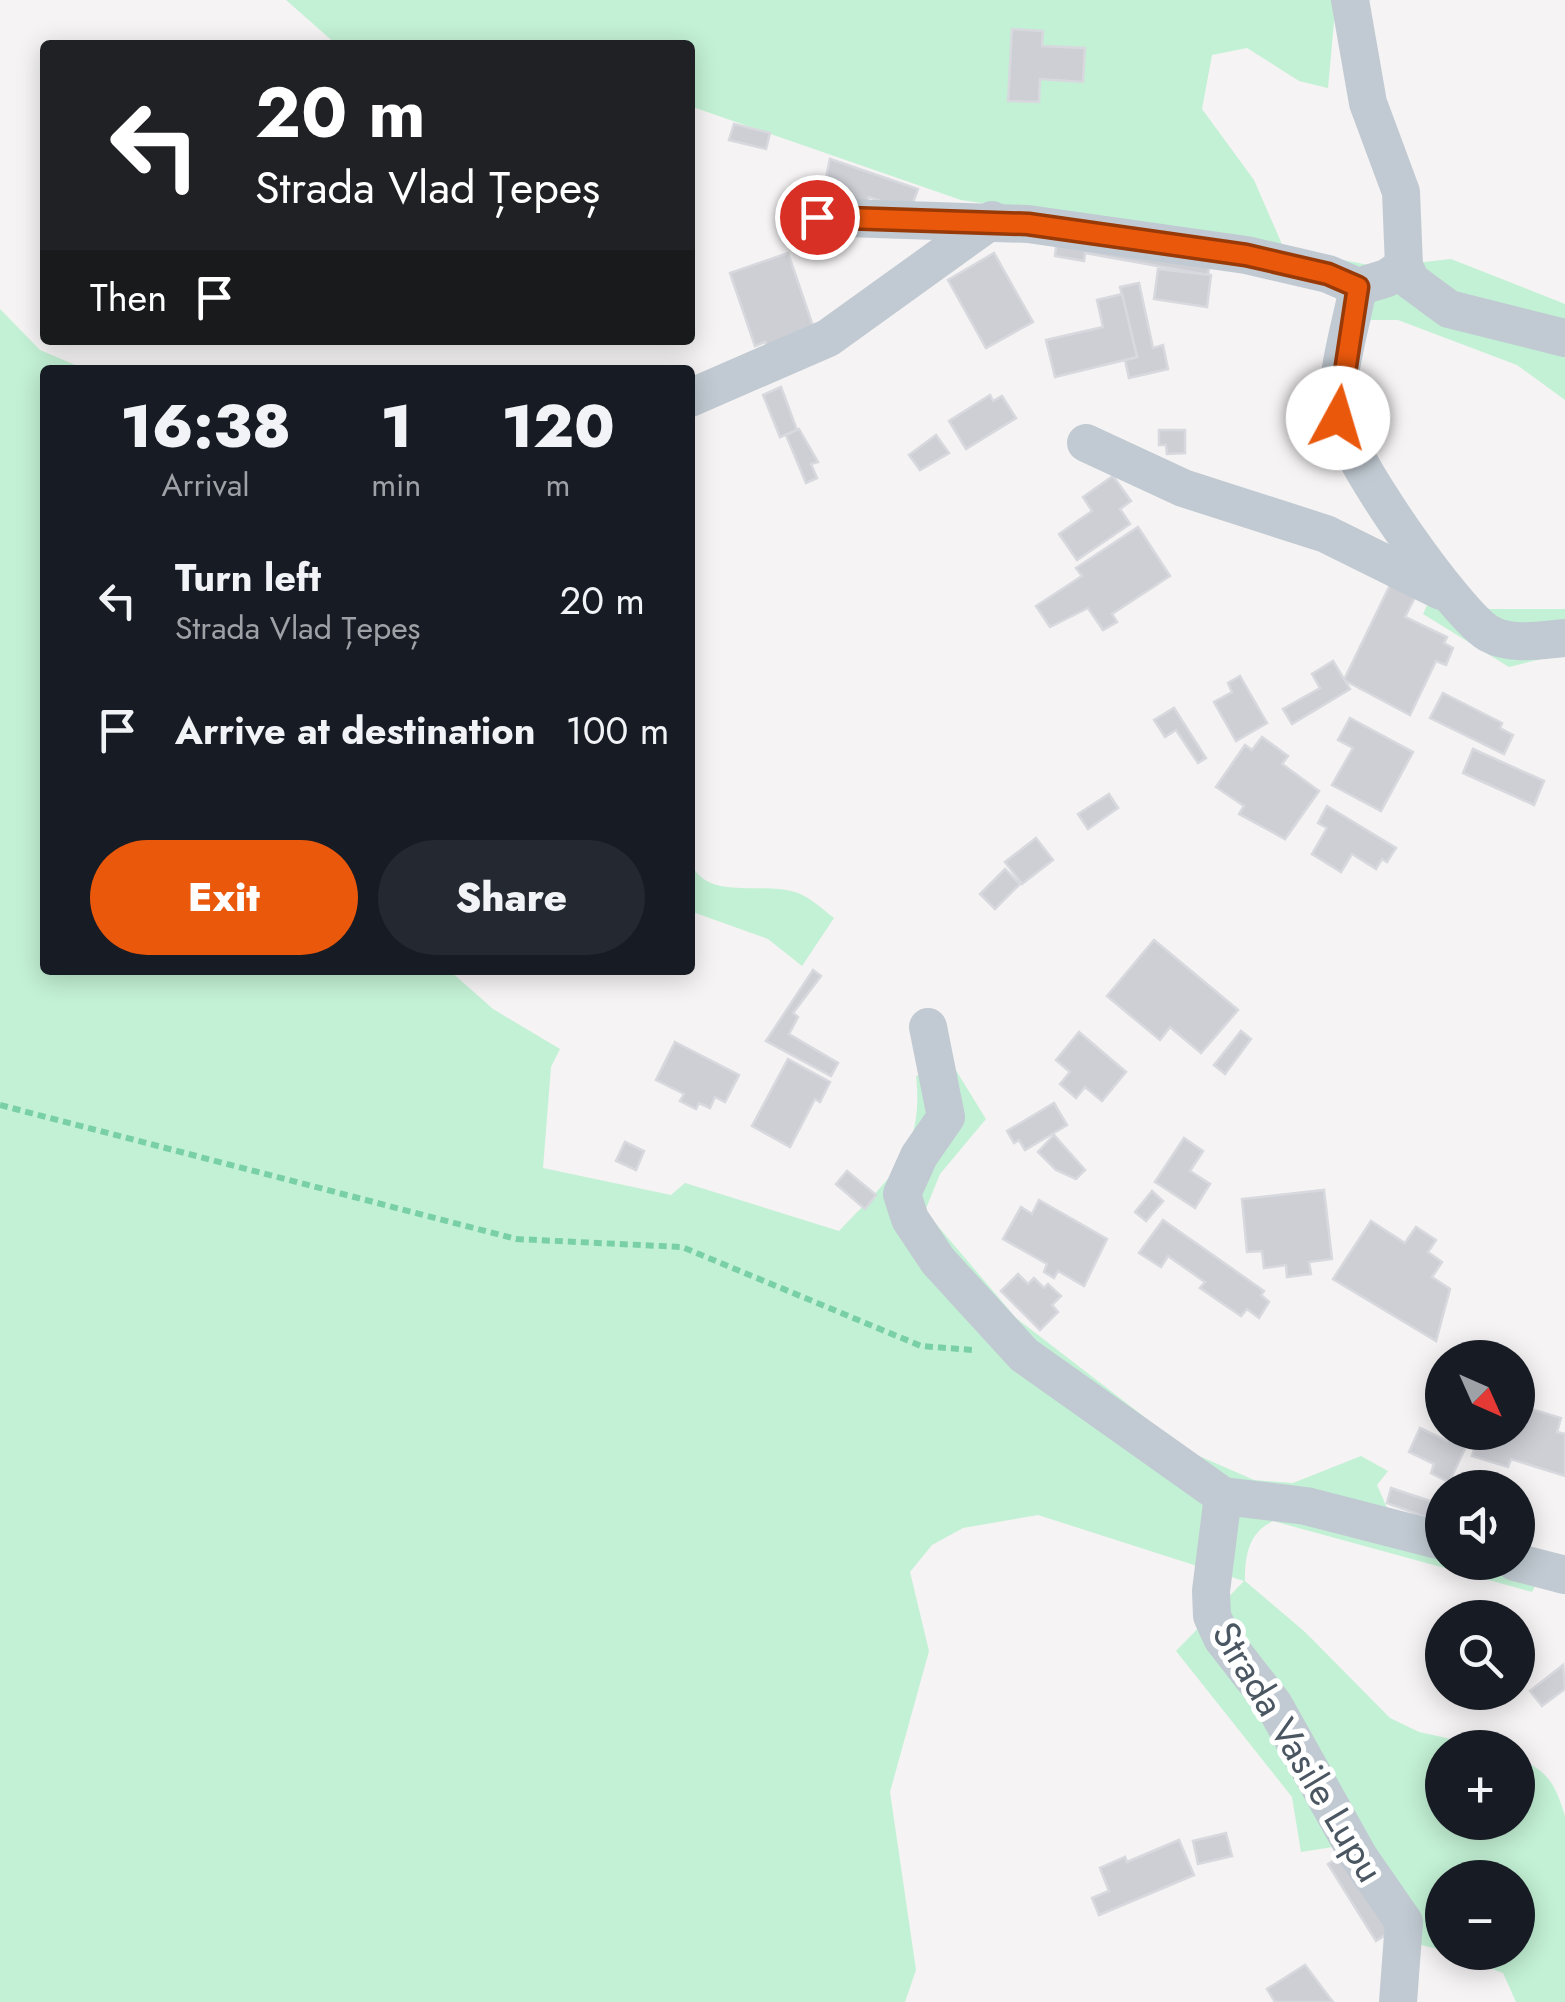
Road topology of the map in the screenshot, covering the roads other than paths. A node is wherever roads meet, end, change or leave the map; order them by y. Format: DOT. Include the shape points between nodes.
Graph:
graph roads {
  1 [pos="1350,0"];
  2 [pos="817,217"];
  3 [pos="992,220"];
  4 [pos="1408,273"];
  5 [pos="1358,287"];
  6 [pos="1565,338"];
  7 [pos="695,396"];
  8 [pos="1086,443"];
  9 [pos="1452,596"];
  10 [pos="1565,638"];
  11 [pos="928,1027"];
  12 [pos="1223,1496"];
  13 [pos="1425,1537"];
  14 [pos="1535,1568"];
  15 [pos="1565,1576"];
  16 [pos="1398,2002"];
  1 -- 4 [label="street" via="1368,103 1401,192"];
  2 -- 3 [label="street"];
  3 -- 5 [label="street" via="1246,255"];
  3 -- 7 [label="street" via="828,338"];
  4 -- 5 [label="street"];
  4 -- 6 [label="street" via="1449,309"];
  5 -- 9 [label="street" via="1338,418 1398,528"];
  8 -- 9 [label="street" via="1183,488 1326,534"];
  9 -- 10 [label="street" via="1490,634 1528,642"];
  11 -- 12 [label="street" via="946,1117 902,1194 910,1219 938,1261 1024,1355"];
  12 -- 13 [label="street" via="1306,1506"];
  12 -- 16 [label="street, Strada Vasile Lupu" via="1212,1616 1274,1705 1404,1922"];
  14 -- 15 [label="street"];
}
